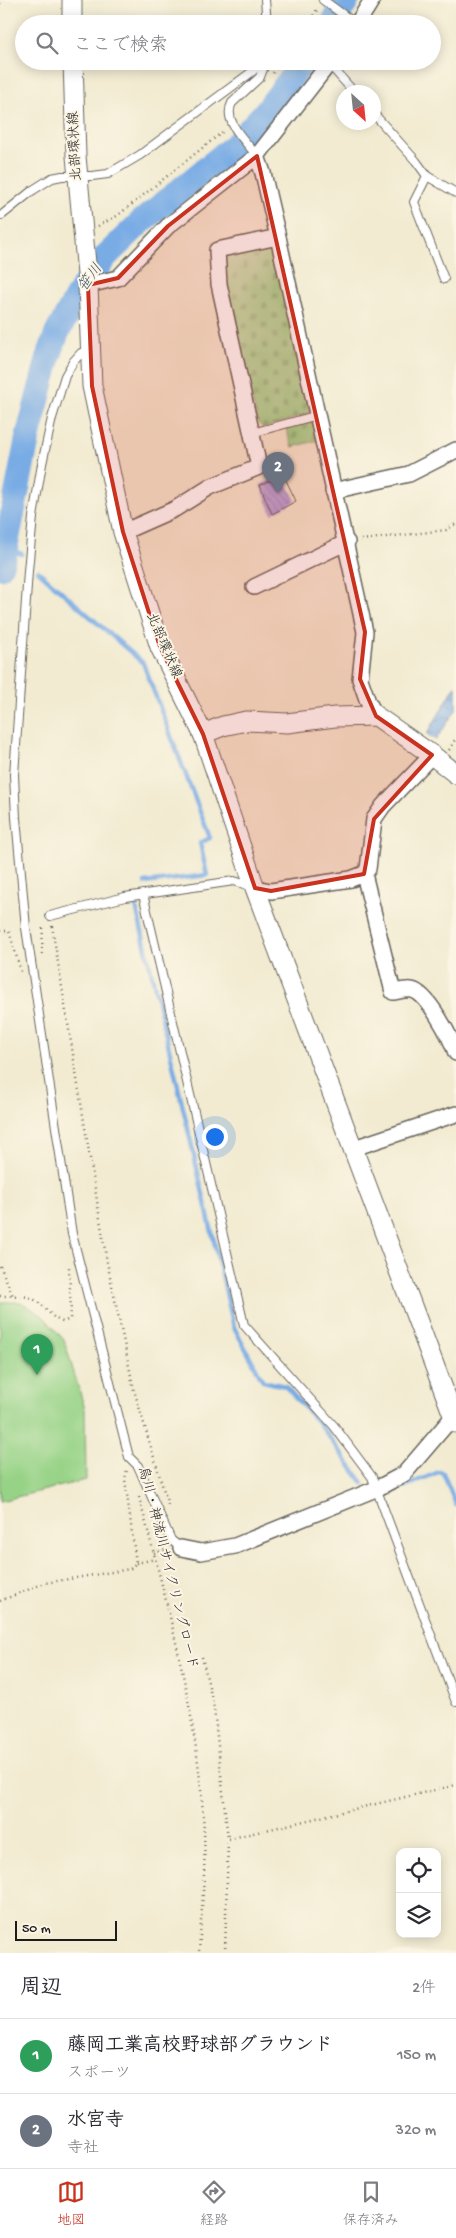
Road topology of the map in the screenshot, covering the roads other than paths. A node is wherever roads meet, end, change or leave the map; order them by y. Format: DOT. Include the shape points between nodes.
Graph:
graph roads {
  1 [pos="72,0"];
  2 [pos="264,0"];
  3 [pos="324,0"];
  4 [pos="372,0"];
  5 [pos="72,15"];
  6 [pos="266,15"];
  7 [pos="345,15"];
  8 [pos="360,15"];
  9 [pos="73,70"];
  10 [pos="253,70"];
  11 [pos="262,70"];
  12 [pos="324,70"];
  13 [pos="336,70"];
  14 [pos="348,85"];
  15 [pos="381,122"];
  16 [pos="255,153"];
  17 [pos="427,176"];
  18 [pos="78,177"];
  19 [pos="456,194"];
  20 [pos="2,215"];
  21 [pos="278,237"];
  22 [pos="444,279"];
  23 [pos="88,285"];
  24 [pos="90,352"];
  25 [pos="318,415"];
  26 [pos="252,434"];
  27 [pos="456,450"];
  28 [pos="333,491"];
  29 [pos="123,532"];
  30 [pos="347,542"];
  31 [pos="254,587"];
  32 [pos="376,716"];
  33 [pos="203,734"];
  34 [pos="432,755"];
  35 [pos="456,774"];
  36 [pos="364,874"];
  37 [pos="256,888"];
  38 [pos="143,894"];
  39 [pos="50,916"];
  40 [pos="456,1052"];
  41 [pos="456,1114"];
  42 [pos="354,1148"];
  43 [pos="455,1417"];
  44 [pos="378,1488"];
  45 [pos="181,1548"];
  46 [pos="456,1702"];
  1 -- 5 [label="street"];
  2 -- 6 [label="lane"];
  3 -- 7 [label="lane"];
  4 -- 8 [label="street"];
  9 -- 18 [label="street, 北部環状線"];
  10 -- 18 [label="lane" via="140,155 108,174"];
  11 -- 16 [label="lane" via="260,77 230,108 233,124"];
  12 -- 16 [label="street"];
  13 -- 14 [label="lane"];
  15 -- 17 [label="lane"];
  16 -- 21 [label="street" via="263,172"];
  16 -- 23 [label="street" via="168,226 118,278"];
  17 -- 19 [label="lane"];
  17 -- 22 [label="lane" via="414,202"];
  18 -- 20 [label="lane" via="52,178"];
  18 -- 23 [label="street, 北部環状線" via="89,228 86,254"];
  21 -- 25 [label="street"];
  21 -- 26 [label="street" via="217,250 219,284"];
  23 -- 24 [label="street, 北部環状線"];
  24 -- 29 [label="street, 北部環状線" via="92,386"];
  24 -- 45 [label="lane" via="81,353 65,376 42,464 28,571 14,775 16,818 26,928 72,1234 129,1457 138,1466 171,1540"];
  25 -- 26 [label="lane"];
  25 -- 28 [label="street"];
  26 -- 29 [label="street" via="259,467 210,487 175,509"];
  27 -- 28 [label="street" via="409,474"];
  28 -- 30 [label="street"];
  29 -- 33 [label="street, 北部環状線" via="160,647"];
  30 -- 31 [label="street"];
  30 -- 32 [label="street" via="365,632 360,679"];
  32 -- 33 [label="street" via="287,723 246,721"];
  32 -- 34 [label="street"];
  33 -- 37 [label="street, 北部環状線"];
  34 -- 35 [label="street"];
  34 -- 36 [label="street" via="374,819 368,869"];
  36 -- 37 [label="street" via="352,879 272,891"];
  36 -- 40 [label="street" via="393,992 413,990 423,995 452,1038"];
  37 -- 38 [label="lane" via="234,881"];
  37 -- 42 [label="street, 北部環状線"];
  38 -- 39 [label="lane" via="101,901"];
  38 -- 44 [label="lane" via="244,1324 334,1426"];
  41 -- 42 [label="street"];
  42 -- 43 [label="street, 北部環状線"];
  43 -- 44 [label="street" via="404,1474"];
  44 -- 45 [label="street" via="235,1546 201,1552"];
  44 -- 46 [label="lane"];
}
